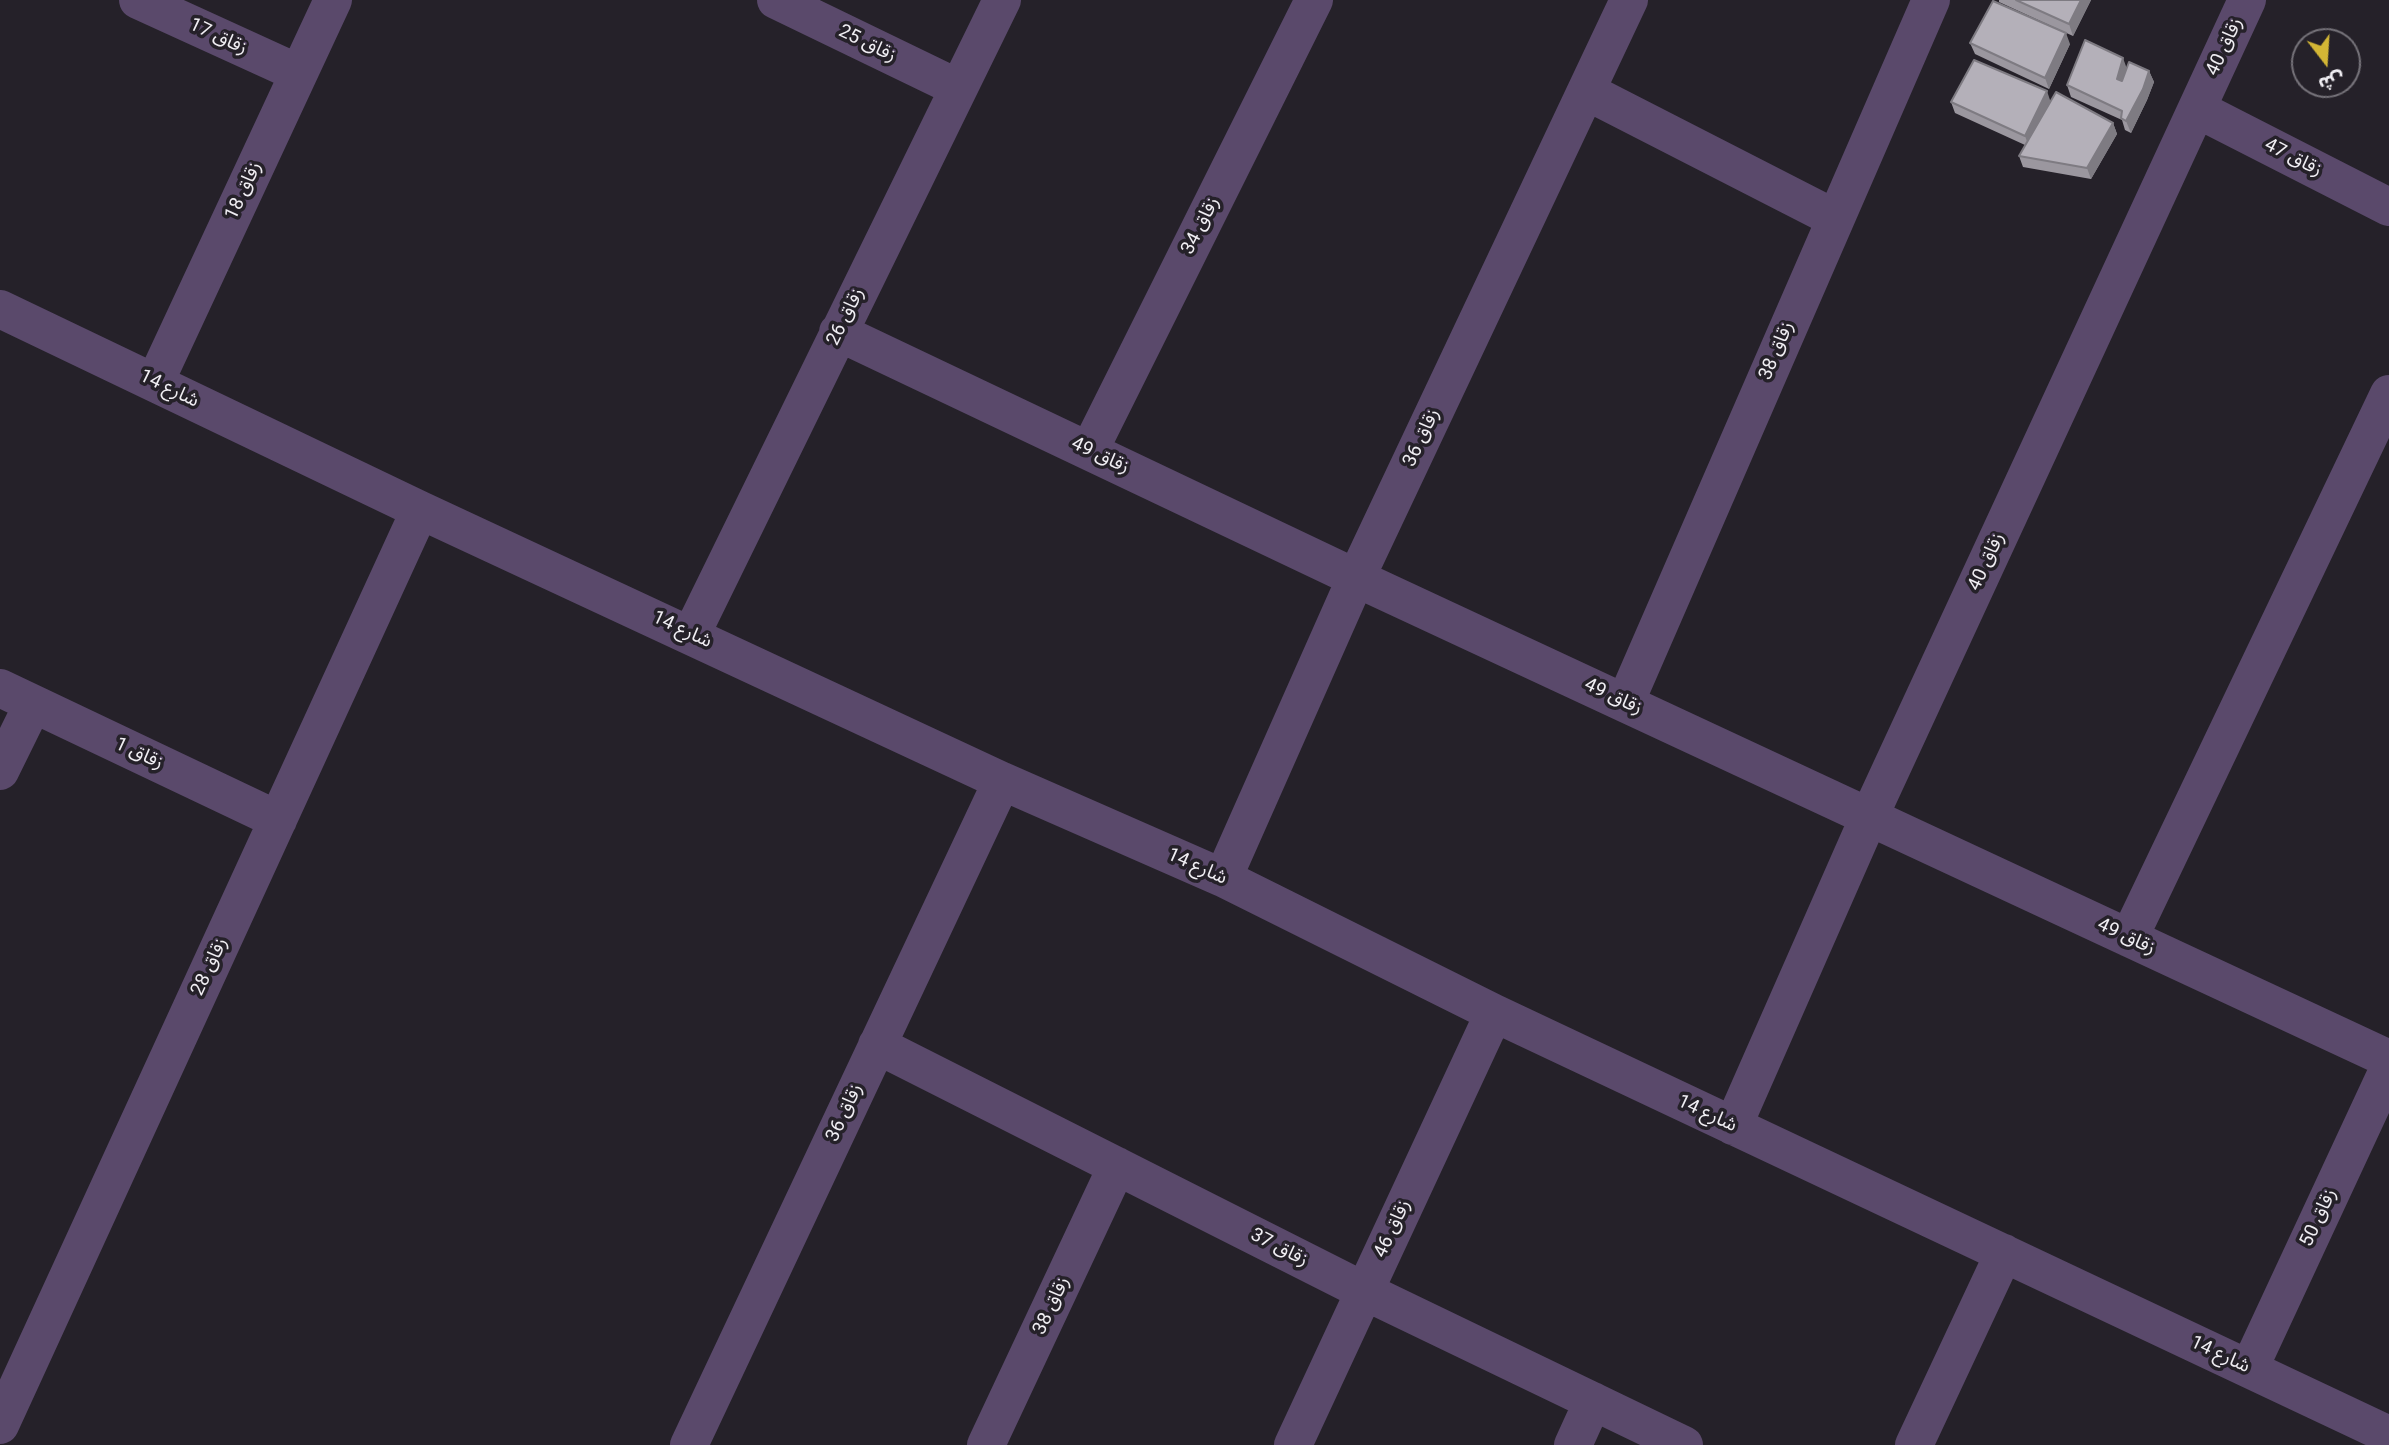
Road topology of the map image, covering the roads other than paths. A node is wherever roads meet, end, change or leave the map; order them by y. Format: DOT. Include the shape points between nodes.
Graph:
graph roads {
  1 [pos="138,0"];
  2 [pos="333,0"];
  3 [pos="776,0"];
  4 [pos="1002,0"];
  5 [pos="1314,0"];
  6 [pos="1629,0"];
  7 [pos="1931,0"];
  8 [pos="2247,0"];
  9 [pos="298,73"];
  10 [pos="958,88"];
  11 [pos="1586,92"];
  12 [pos="2197,109"];
  13 [pos="2389,207"];
  14 [pos="1835,219"];
  15 [pos="0,309"];
  16 [pos="838,332"];
  17 [pos="155,382"];
  18 [pos="2389,394"];
  19 [pos="1089,451"];
  20 [pos="420,510"];
  21 [pos="1356,578"];
  22 [pos="691,635"];
  23 [pos="16,696"];
  24 [pos="1625,703"];
  25 [pos="0,771"];
  26 [pos="1002,781"];
  27 [pos="1869,817"];
  28 [pos="278,820"];
  29 [pos="1223,878"];
  30 [pos="2129,938"];
  31 [pos="1494,1013"];
  32 [pos="877,1045"];
  33 [pos="2389,1059"];
  34 [pos="2389,1068"];
  35 [pos="1733,1126"];
  36 [pos="1117,1166"];
  37 [pos="2004,1253"];
  38 [pos="1364,1291"];
  39 [pos="2249,1369"];
  40 [pos="1593,1401"];
  41 [pos="0,1425"];
  42 [pos="0,1434"];
  43 [pos="2389,1435"];
  44 [pos="23,1445"];
  45 [pos="689,1445"];
  46 [pos="986,1445"];
  47 [pos="1293,1445"];
  48 [pos="1573,1445"];
  49 [pos="1684,1445"];
  50 [pos="1913,1445"];
  1 -- 9 [label="street, زقاق 17"];
  2 -- 9 [label="street, زقاق 18"];
  3 -- 10 [label="street, زقاق 25"];
  4 -- 10 [label="street, زقاق 26"];
  5 -- 19 [label="street, زقاق 34"];
  6 -- 11 [label="street, زقاق 36"];
  7 -- 14 [label="street, زقاق 38"];
  8 -- 12 [label="street, زقاق 40"];
  9 -- 17 [label="street, زقاق 18"];
  10 -- 16 [label="street, زقاق 26"];
  11 -- 14 [label="street"];
  11 -- 21 [label="street, زقاق 36"];
  12 -- 13 [label="street, زقاق 47"];
  12 -- 27 [label="street, زقاق 40"];
  14 -- 24 [label="street, زقاق 38"];
  15 -- 17 [label="street, شارع 14"];
  16 -- 19 [label="street, زقاق 49"];
  16 -- 22 [label="street, زقاق 26"];
  17 -- 20 [label="street, شارع 14"];
  18 -- 30 [label="street"];
  19 -- 21 [label="street, زقاق 49"];
  20 -- 22 [label="street, شارع 14"];
  20 -- 28 [label="street, زقاق 28"];
  21 -- 24 [label="street, زقاق 49"];
  21 -- 29 [label="street, زقاق 36"];
  22 -- 26 [label="street, شارع 14"];
  23 -- 25 [label="street"];
  23 -- 28 [label="street, زقاق 1"];
  24 -- 27 [label="street, زقاق 49"];
  26 -- 29 [label="street, شارع 14"];
  26 -- 32 [label="street, زقاق 36"];
  27 -- 30 [label="street, زقاق 49"];
  27 -- 35 [label="street, زقاق 40"];
  28 -- 41 [label="street, زقاق 28"];
  29 -- 31 [label="street, شارع 14"];
  30 -- 33 [label="street, زقاق 49"];
  31 -- 35 [label="street, شارع 14"];
  31 -- 38 [label="street, زقاق 46"];
  32 -- 36 [label="street, زقاق 37"];
  32 -- 45 [label="street, زقاق 36"];
  34 -- 39 [label="street, زقاق 50"];
  35 -- 37 [label="street, شارع 14"];
  36 -- 38 [label="street, زقاق 37"];
  36 -- 46 [label="street, زقاق 38"];
  37 -- 39 [label="street, شارع 14"];
  37 -- 50 [label="street"];
  38 -- 40 [label="street, زقاق 37"];
  38 -- 47 [label="street, زقاق 46"];
  39 -- 43 [label="street, شارع 14"];
  40 -- 48 [label="street"];
  40 -- 49 [label="street, زقاق 37"];
  42 -- 44 [label="street"];
}
